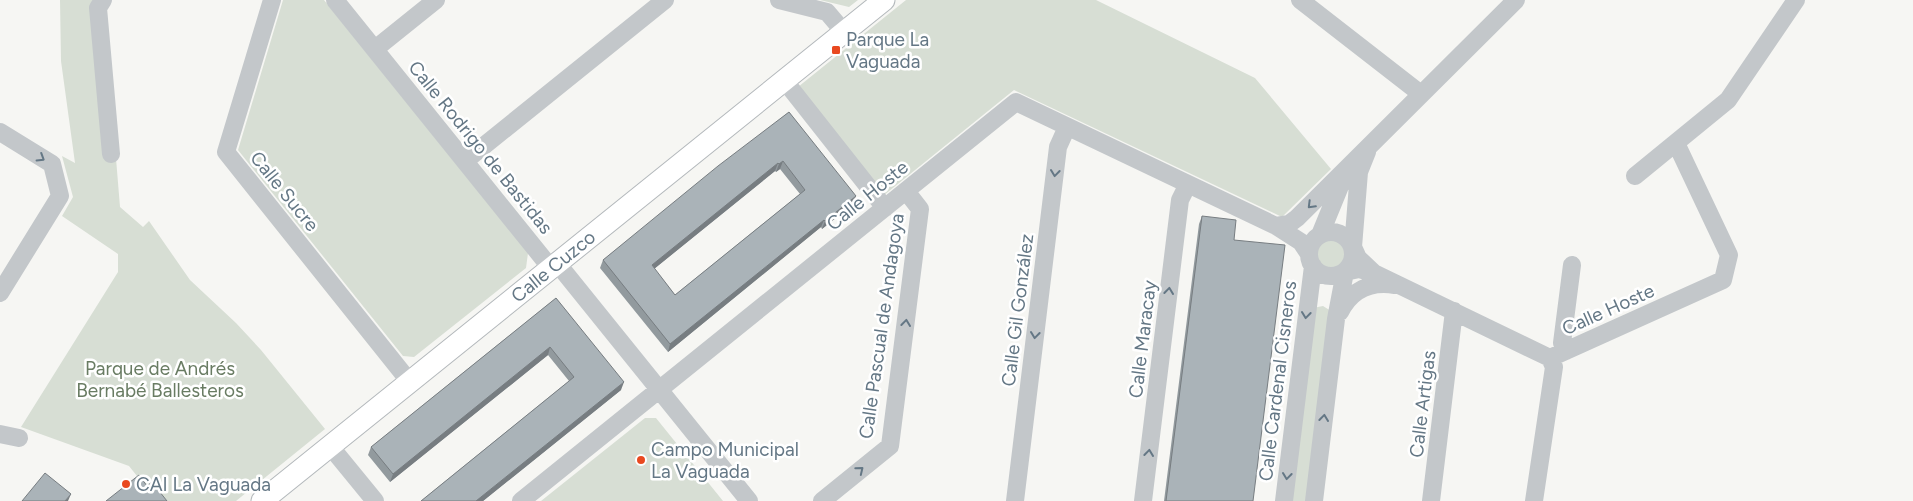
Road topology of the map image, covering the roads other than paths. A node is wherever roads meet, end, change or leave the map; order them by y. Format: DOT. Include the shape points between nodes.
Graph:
graph roads {
  1 [pos="103,0"];
  2 [pos="272,0"];
  3 [pos="335,0"];
  4 [pos="436,0"];
  5 [pos="665,0"];
  6 [pos="779,0"];
  7 [pos="884,0"];
  8 [pos="1300,0"];
  9 [pos="1516,0"];
  10 [pos="1796,0"];
  11 [pos="844,32"];
  12 [pos="375,49"];
  13 [pos="784,80"];
  14 [pos="1421,94"];
  15 [pos="1067,127"];
  16 [pos="0,132"];
  17 [pos="1676,143"];
  18 [pos="111,154"];
  19 [pos="465,162"];
  20 [pos="1635,176"];
  21 [pos="1349,177"];
  22 [pos="1188,184"];
  23 [pos="906,191"];
  24 [pos="885,208"];
  25 [pos="1276,226"];
  26 [pos="1320,234"];
  27 [pos="1353,247"];
  28 [pos="1311,260"];
  29 [pos="557,263"];
  30 [pos="1572,265"];
  31 [pos="1345,272"];
  32 [pos="1374,273"];
  33 [pos="1409,289"];
  34 [pos="0,293"];
  35 [pos="1454,311"];
  36 [pos="1336,319"];
  37 [pos="1558,354"];
  38 [pos="409,381"];
  39 [pos="659,390"];
  40 [pos="0,434"];
  41 [pos="19,438"];
  42 [pos="330,446"];
  43 [pos="262,501"];
  44 [pos="375,501"];
  45 [pos="521,501"];
  46 [pos="749,501"];
  47 [pos="822,501"];
  48 [pos="1015,501"];
  49 [pos="1143,501"];
  50 [pos="1284,501"];
  51 [pos="1314,501"];
  52 [pos="1431,501"];
  53 [pos="1534,501"];
  1 -- 18 [label="street" via="98,8"];
  2 -- 38 [label="street, Calle Sucre" via="226,152"];
  3 -- 12 [label="street, Calle Rodrigo de Bastidas"];
  4 -- 12 [label="street"];
  5 -- 19 [label="street"];
  6 -- 11 [label="street" via="827,12"];
  7 -- 11 [label="main road, Calle Cuzco"];
  8 -- 14 [label="street"];
  9 -- 14 [label="street"];
  10 -- 17 [label="street" via="1728,100"];
  11 -- 13 [label="main road, Calle Cuzco"];
  12 -- 19 [label="street, Calle Rodrigo de Bastidas"];
  13 -- 24 [label="street"];
  13 -- 29 [label="main road, Calle Cuzco"];
  14 -- 21 [label="street" via="1370,145 1361,164"];
  15 -- 22 [label="street, Calle Hoste"];
  15 -- 23 [label="street, Calle Hoste" via="1016,102"];
  15 -- 48 [label="street, Calle Gil González, one-way" via="1058,147"];
  16 -- 34 [label="street, one-way" via="52,164 60,196"];
  17 -- 20 [label="street"];
  17 -- 37 [label="street, Calle Hoste" via="1730,255 1724,280"];
  19 -- 29 [label="street, Calle Rodrigo de Bastidas" via="546,262"];
  21 -- 25 [label="street, one-way" via="1293,221"];
  21 -- 26 [label="street" via="1340,186"];
  21 -- 27 [label="street"];
  22 -- 25 [label="street, Calle Hoste"];
  49 -- 22 [label="street, Calle Maracay, one-way" via="1180,200"];
  23 -- 24 [label="street, Calle Hoste"];
  47 -- 23 [label="street, Calle Pascual de Andagoya, one-way" via="890,446 920,209"];
  24 -- 39 [label="street, Calle Hoste"];
  25 -- 26 [label="street, Calle Hoste"];
  25 -- 28 [label="street, Calle Hoste" via="1301,242"];
  26 -- 27 [label="street" via="1337,232 1346,237"];
  26 -- 28 [label="street" via="1312,243"];
  27 -- 31 [label="street" via="1354,258"];
  27 -- 32 [label="street, Calle Hoste" via="1361,262"];
  28 -- 31 [label="street" via="1320,274 1330,276"];
  28 -- 50 [label="street, Calle Cardenal Cisneros, one-way"];
  29 -- 38 [label="main road, Calle Cuzco"];
  29 -- 39 [label="street, Calle Rodrigo de Bastidas"];
  30 -- 37 [label="street"];
  31 -- 32 [label="street, Calle Hoste" via="1359,269"];
  31 -- 36 [label="street"];
  32 -- 33 [label="street, Calle Hoste"];
  33 -- 35 [label="street, Calle Hoste"];
  33 -- 36 [label="street" via="1386,284 1367,286 1350,297"];
  35 -- 37 [label="street, Calle Hoste"];
  35 -- 52 [label="street, Calle Artigas"];
  51 -- 36 [label="street, one-way"];
  37 -- 53 [label="street"];
  38 -- 42 [label="main road, Calle Cuzco"];
  39 -- 45 [label="street, Calle Hoste"];
  39 -- 46 [label="street, Calle Rodrigo de Bastidas"];
  40 -- 41 [label="street"];
  42 -- 43 [label="main road, Calle Cuzco"];
  42 -- 44 [label="street"];
}
